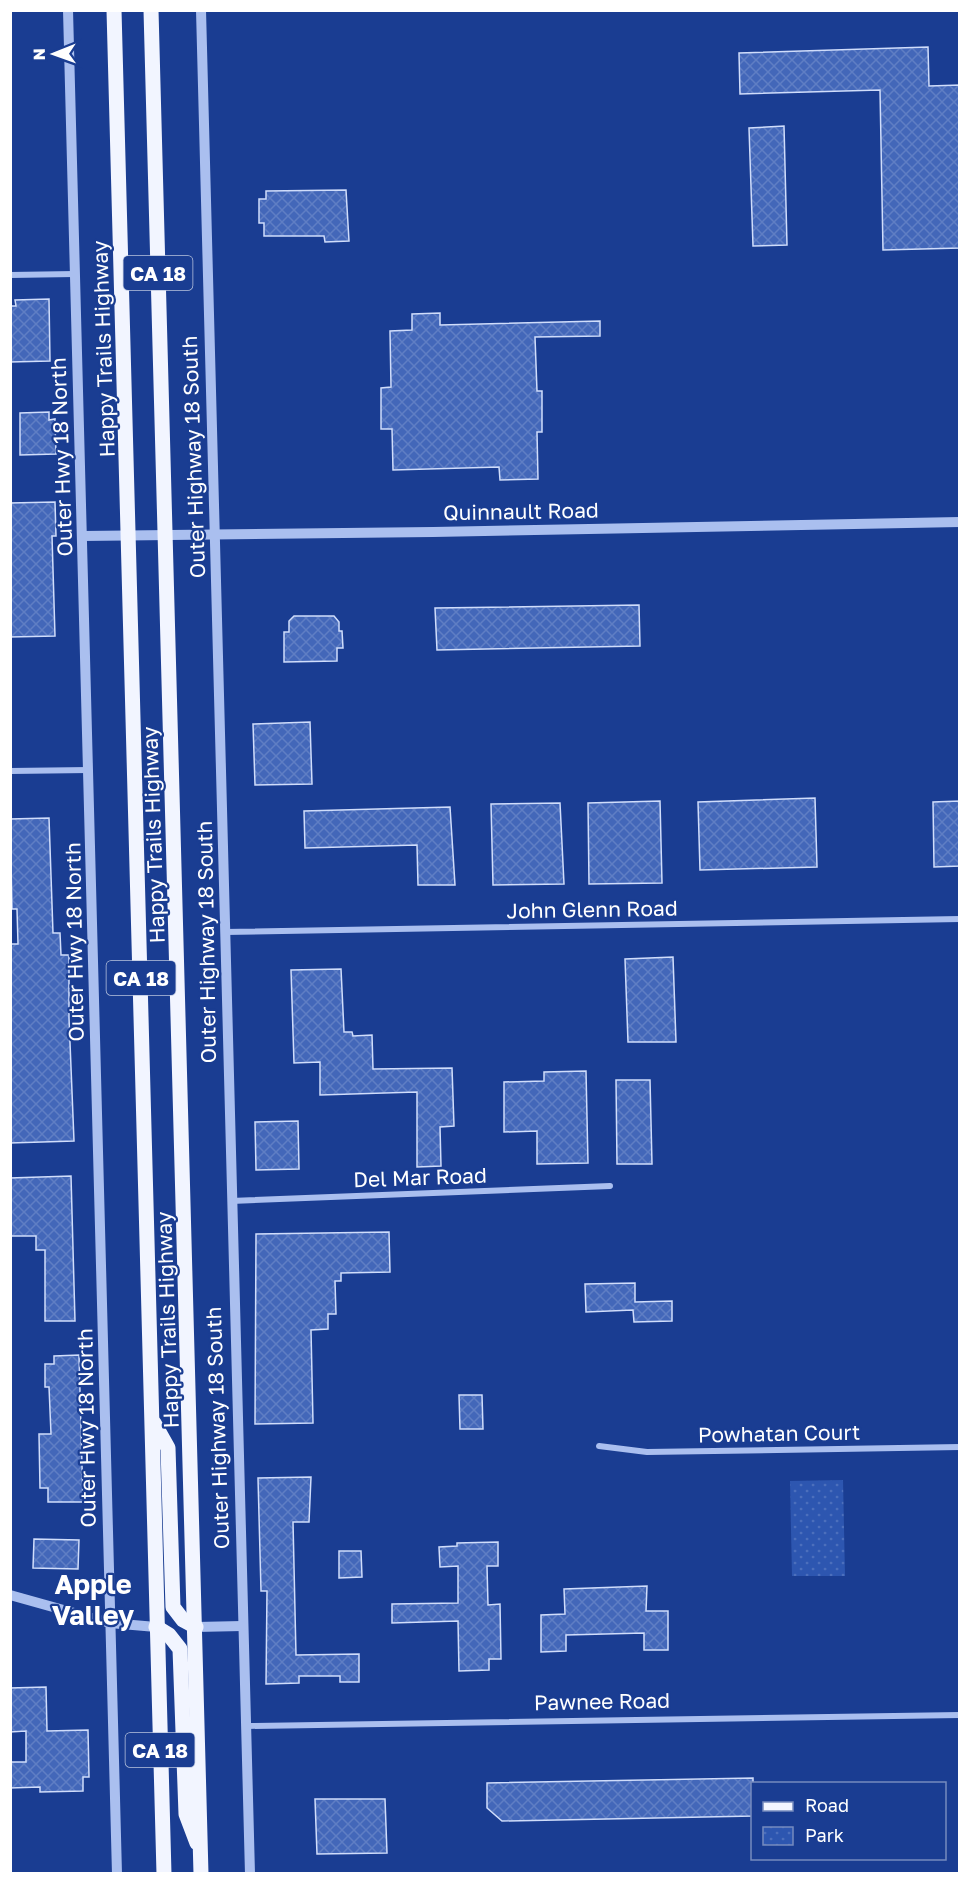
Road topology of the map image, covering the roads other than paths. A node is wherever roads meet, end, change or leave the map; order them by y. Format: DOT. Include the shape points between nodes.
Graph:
graph roads {
  1 [pos="68,10"];
  2 [pos="114,10"];
  3 [pos="151,10"];
  4 [pos="201,10"];
  5 [pos="76,274"];
  6 [pos="10,275"];
  7 [pos="960,522"];
  8 [pos="215,535"];
  9 [pos="83,536"];
  10 [pos="130,536"];
  11 [pos="165,536"];
  12 [pos="89,770"];
  13 [pos="10,771"];
  14 [pos="960,919"];
  15 [pos="225,932"];
  16 [pos="610,1186"];
  17 [pos="231,1201"];
  18 [pos="153,1420"];
  19 [pos="599,1446"];
  20 [pos="960,1447"];
  21 [pos="10,1595"];
  22 [pos="110,1623"];
  23 [pos="242,1626"];
  24 [pos="156,1627"];
  25 [pos="196,1627"];
  26 [pos="960,1715"];
  27 [pos="246,1726"];
  28 [pos="201,1854"];
  29 [pos="117,1874"];
  30 [pos="164,1874"];
  31 [pos="201,1874"];
  32 [pos="250,1874"];
  1 -- 5 [label="street, Outer Hwy 18 North"];
  2 -- 10 [label="main road, Happy Trails Highway / CA 18"];
  3 -- 11 [label="main road, Happy Trails Highway / CA 18"];
  4 -- 8 [label="street, Outer Highway 18 South"];
  5 -- 6 [label="street"];
  5 -- 9 [label="street, Outer Hwy 18 North"];
  7 -- 8 [label="street, Quinnault Road"];
  8 -- 11 [label="street, Quinnault Road"];
  8 -- 15 [label="street, Outer Highway 18 South"];
  9 -- 10 [label="street, Quinnault Road"];
  9 -- 12 [label="street, Outer Hwy 18 North"];
  10 -- 11 [label="street, Quinnault Road"];
  10 -- 18 [label="main road, Happy Trails Highway / CA 18"];
  11 -- 25 [label="main road, Happy Trails Highway / CA 18"];
  12 -- 13 [label="street"];
  12 -- 22 [label="street, Outer Hwy 18 North"];
  14 -- 15 [label="street, John Glenn Road"];
  15 -- 17 [label="street, Outer Highway 18 South"];
  16 -- 17 [label="street, Del Mar Road"];
  17 -- 23 [label="street, Outer Highway 18 South"];
  18 -- 24 [label="main road, Happy Trails Highway / CA 18"];
  18 -- 25 [label="main road" via="168,1448 173,1607 183,1620"];
  19 -- 20 [label="street, Powhatan Court" via="647,1452"];
  21 -- 22 [label="street"];
  22 -- 24 [label="street"];
  22 -- 29 [label="street, Outer Hwy 18 North"];
  23 -- 25 [label="street"];
  23 -- 27 [label="street, Outer Highway 18 South"];
  24 -- 28 [label="main road" via="180,1649 186,1814"];
  24 -- 30 [label="main road, Happy Trails Highway / CA 18"];
  25 -- 28 [label="main road, Happy Trails Highway / CA 18"];
  26 -- 27 [label="street, Pawnee Road"];
  27 -- 32 [label="street, Outer Highway 18 South"];
  28 -- 31 [label="main road, Happy Trails Highway / CA 18"];
}
